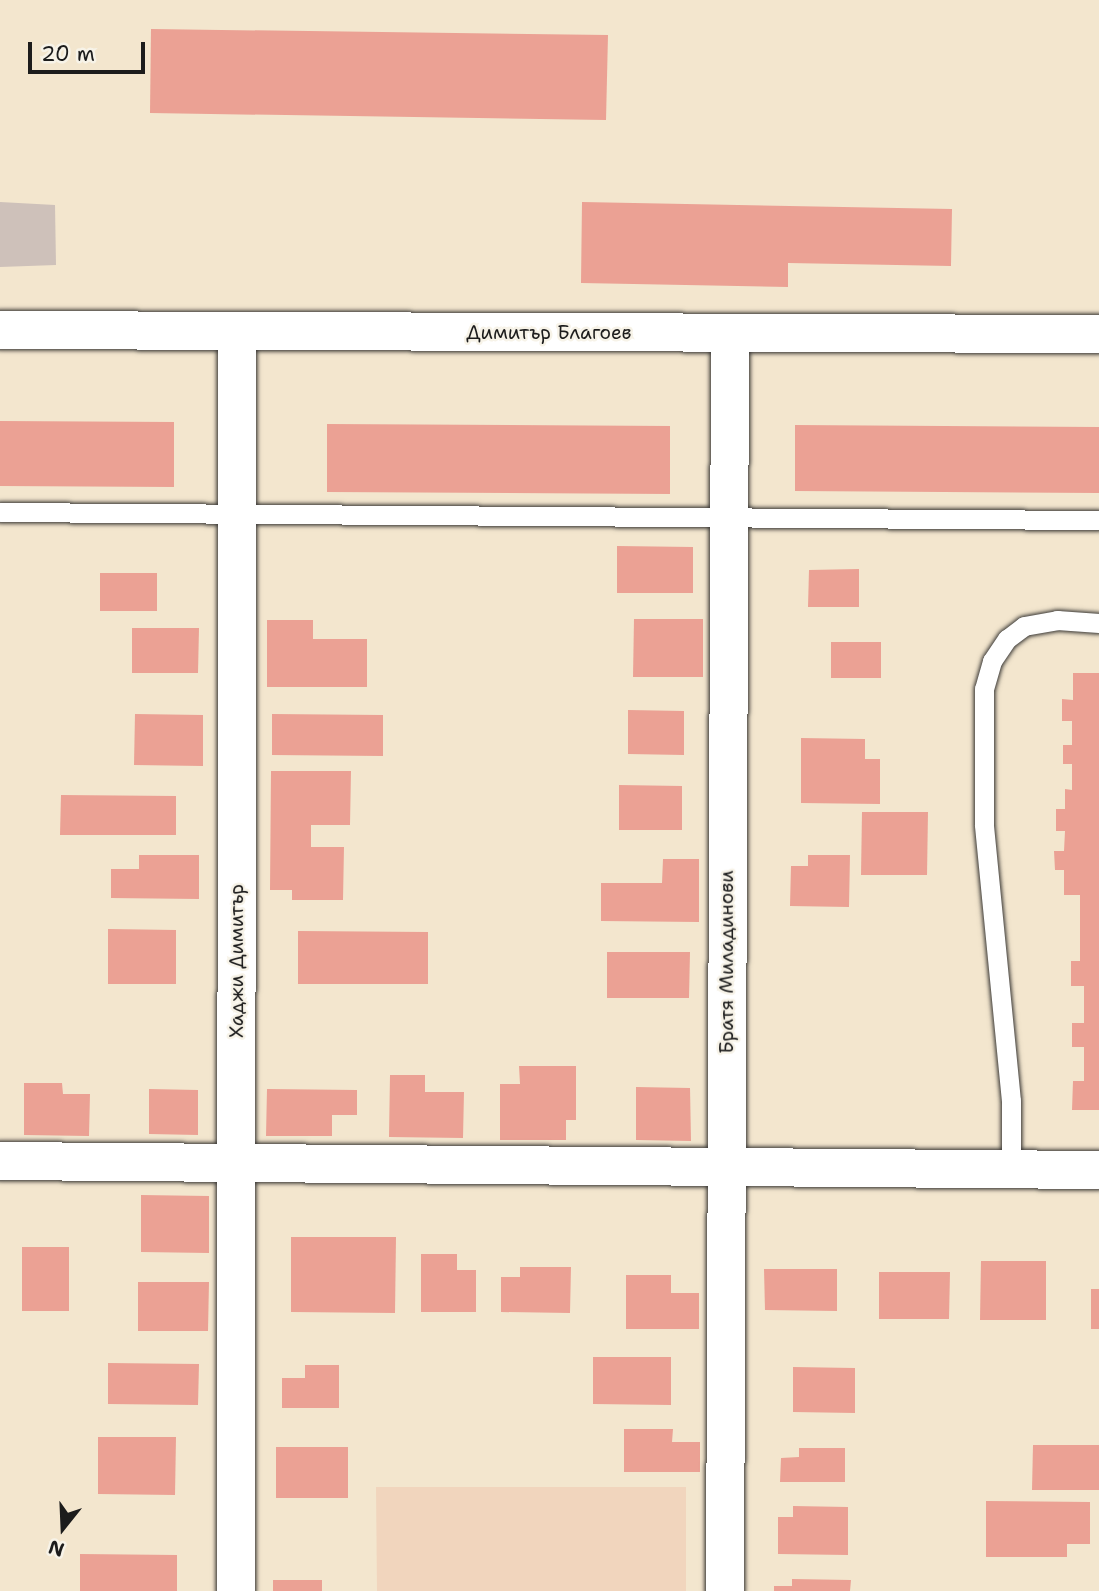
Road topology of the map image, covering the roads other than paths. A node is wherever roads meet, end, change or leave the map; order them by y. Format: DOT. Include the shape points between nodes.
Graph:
graph roads {
  1 [pos="0,330"];
  2 [pos="236,331"];
  3 [pos="730,334"];
  4 [pos="1099,334"];
  5 [pos="0,512"];
  6 [pos="236,515"];
  7 [pos="729,516"];
  8 [pos="1099,520"];
  9 [pos="1099,623"];
  10 [pos="0,1161"];
  11 [pos="237,1163"];
  12 [pos="726,1166"];
  13 [pos="1011,1169"];
  14 [pos="1099,1170"];
  15 [pos="236,1591"];
  16 [pos="725,1591"];
  1 -- 2 [label="street, Димитър Благоев"];
  2 -- 3 [label="street, Димитър Благоев"];
  2 -- 6 [label="street, Хаджи Димитър"];
  3 -- 4 [label="street, Димитър Благоев"];
  3 -- 7 [label="street, Братя Миладинови"];
  5 -- 6 [label="lane"];
  6 -- 7 [label="lane"];
  6 -- 11 [label="street, Хаджи Димитър"];
  7 -- 8 [label="lane"];
  7 -- 12 [label="street, Братя Миладинови"];
  9 -- 13 [label="lane" via="1057,620 1024,626 1007,639 992,661 984,689 984,824 1011,1101"];
  10 -- 11 [label="street"];
  11 -- 12 [label="street"];
  11 -- 15 [label="street, Хаджи Димитър"];
  12 -- 13 [label="street"];
  12 -- 16 [label="street, Братя Миладинови"];
  13 -- 14 [label="street"];
}
